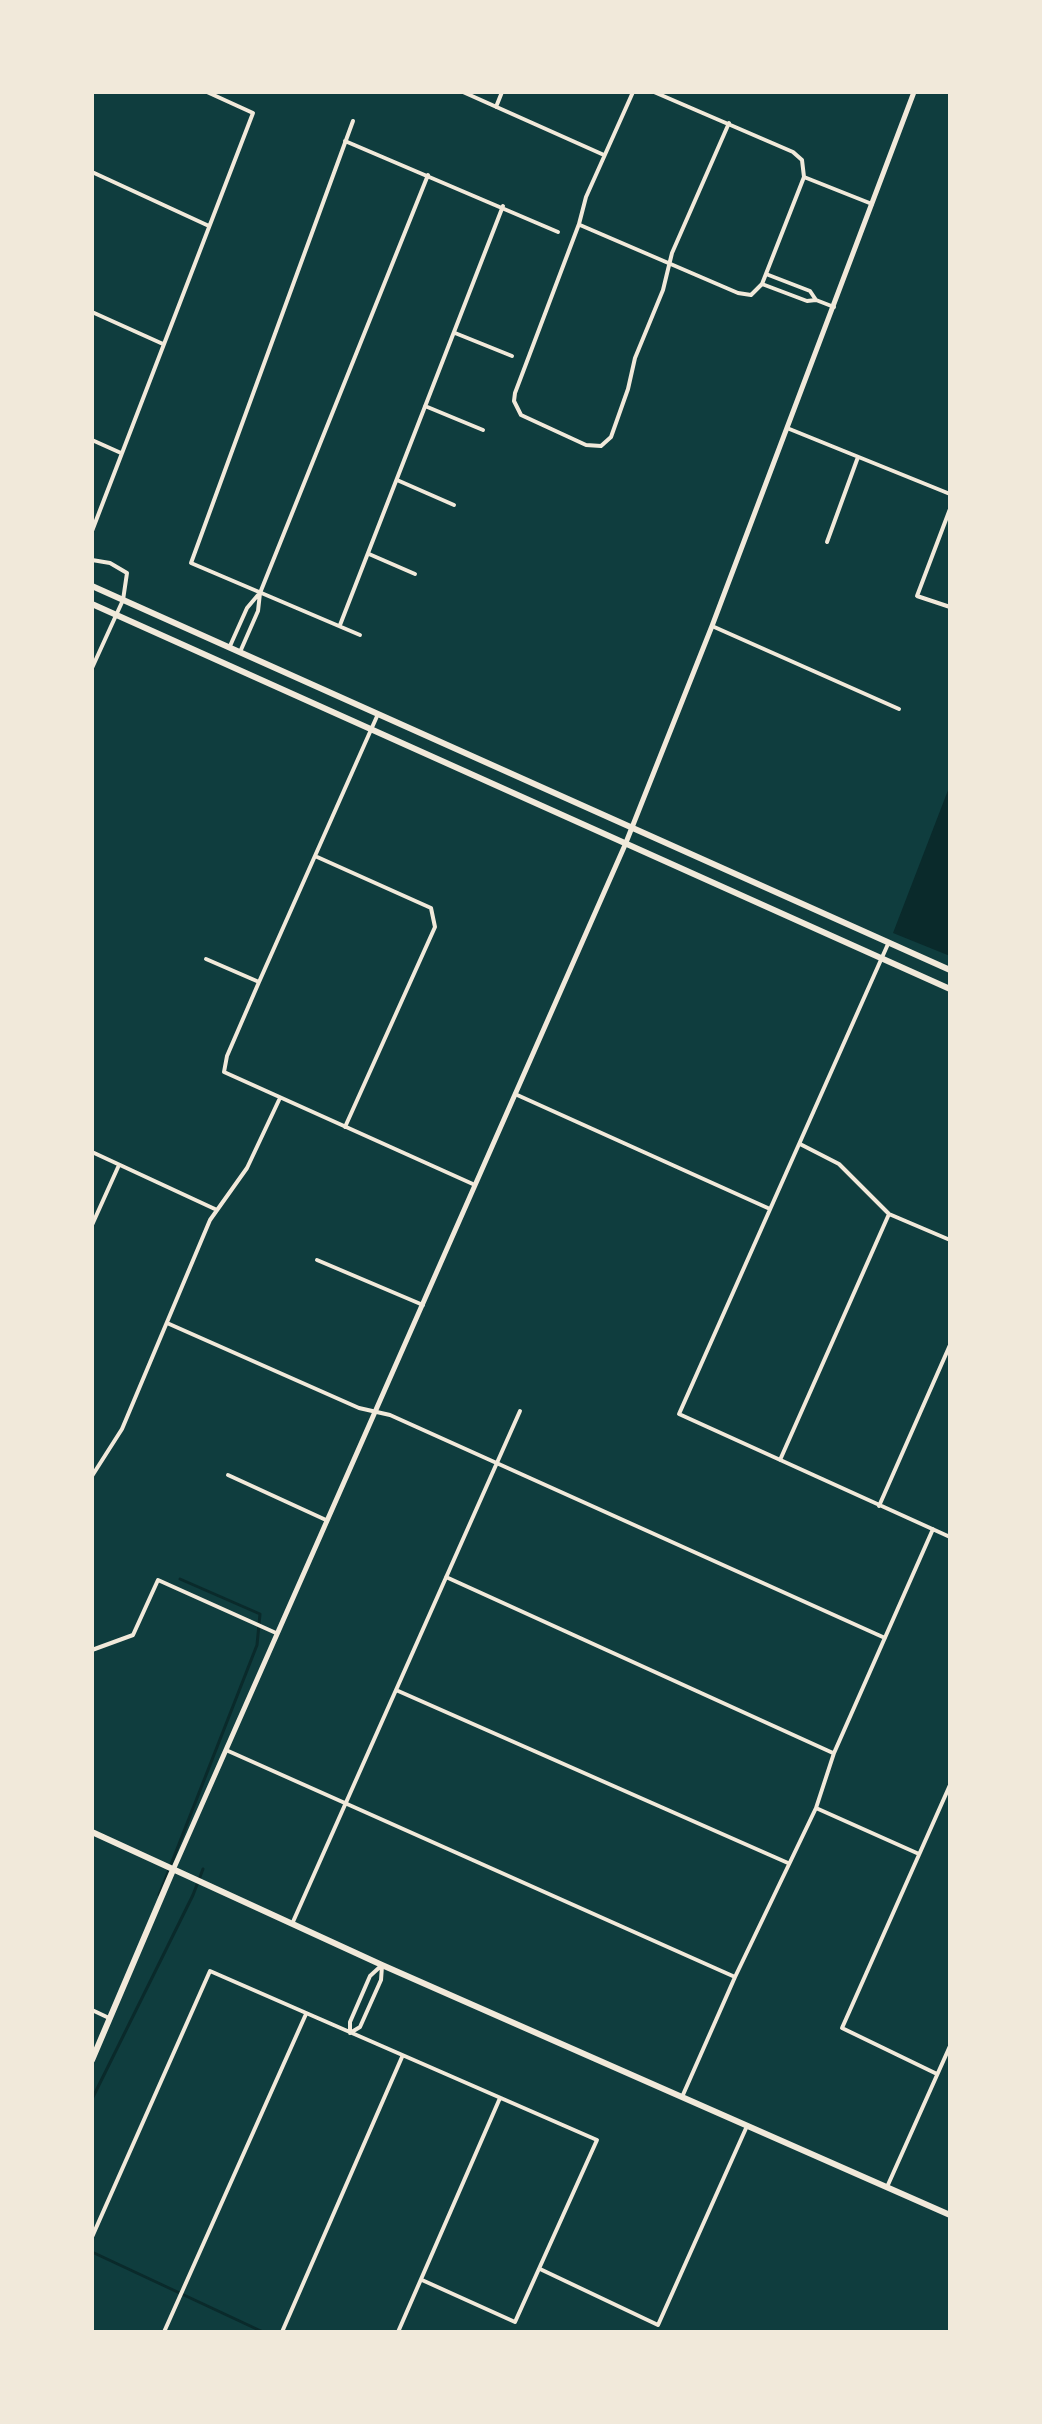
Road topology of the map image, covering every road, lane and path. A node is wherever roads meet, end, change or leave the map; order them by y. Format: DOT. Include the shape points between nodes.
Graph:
graph roads {
  1 [pos="207,92"];
  2 [pos="463,92"];
  3 [pos="502,92"];
  4 [pos="633,92"];
  5 [pos="654,92"];
  6 [pos="914,92"];
  7 [pos="496,107"];
  8 [pos="353,121"];
  9 [pos="729,123"];
  10 [pos="345,141"];
  11 [pos="604,155"];
  12 [pos="92,172"];
  13 [pos="428,175"];
  14 [pos="804,177"];
  15 [pos="872,204"];
  16 [pos="503,206"];
  17 [pos="579,224"];
  18 [pos="209,226"];
  19 [pos="558,232"];
  20 [pos="669,263"];
  21 [pos="766,274"];
  22 [pos="762,284"];
  23 [pos="816,300"];
  24 [pos="834,307"];
  25 [pos="92,312"];
  26 [pos="455,333"];
  27 [pos="163,344"];
  28 [pos="512,356"];
  29 [pos="425,406"];
  30 [pos="787,428"];
  31 [pos="483,430"];
  32 [pos="92,440"];
  33 [pos="121,453"];
  34 [pos="858,457"];
  35 [pos="397,480"];
  36 [pos="950,494"];
  37 [pos="454,505"];
  38 [pos="950,509"];
  39 [pos="92,531"];
  40 [pos="827,542"];
  41 [pos="369,554"];
  42 [pos="92,560"];
  43 [pos="415,574"];
  44 [pos="92,586"];
  45 [pos="260,593"];
  46 [pos="123,600"];
  47 [pos="92,604"];
  48 [pos="950,607"];
  49 [pos="116,615"];
  50 [pos="340,625"];
  51 [pos="712,626"];
  52 [pos="360,635"];
  53 [pos="229,647"];
  54 [pos="240,652"];
  55 [pos="92,668"];
  56 [pos="899,709"];
  57 [pos="378,714"];
  58 [pos="371,731"];
  59 [pos="631,829"];
  60 [pos="625,845"];
  61 [pos="315,856"];
  62 [pos="888,944"];
  63 [pos="206,959"];
  64 [pos="882,959"];
  65 [pos="950,970"];
  66 [pos="259,982"];
  67 [pos="950,989"];
  68 [pos="515,1094"];
  69 [pos="280,1099"];
  70 [pos="345,1127"];
  71 [pos="800,1144"];
  72 [pos="92,1152"];
  73 [pos="119,1164"];
  74 [pos="475,1185"];
  75 [pos="770,1209"];
  76 [pos="217,1210"];
  77 [pos="889,1214"];
  78 [pos="92,1225"];
  79 [pos="950,1240"];
  80 [pos="317,1260"];
  81 [pos="423,1305"];
  82 [pos="167,1323"];
  83 [pos="950,1345"];
  84 [pos="520,1411"];
  85 [pos="375,1412"];
  86 [pos="780,1460"];
  87 [pos="497,1463"];
  88 [pos="228,1475"];
  89 [pos="92,1476"];
  90 [pos="879,1506"];
  91 [pos="326,1520"];
  92 [pos="933,1529"];
  93 [pos="950,1537"];
  94 [pos="446,1577"];
  95 [pos="276,1633"];
  96 [pos="885,1638"];
  97 [pos="92,1650"];
  98 [pos="396,1690"];
  99 [pos="226,1750"];
  100 [pos="834,1753"];
  101 [pos="950,1785"];
  102 [pos="345,1804"];
  103 [pos="816,1808"];
  104 [pos="92,1832"];
  105 [pos="919,1854"];
  106 [pos="788,1863"];
  107 [pos="173,1870"];
  108 [pos="292,1924"];
  109 [pos="382,1965"];
  110 [pos="735,1977"];
  111 [pos="92,2010"];
  112 [pos="306,2014"];
  113 [pos="111,2019"];
  114 [pos="350,2033"];
  115 [pos="950,2046"];
  116 [pos="402,2057"];
  117 [pos="92,2060"];
  118 [pos="937,2074"];
  119 [pos="682,2097"];
  120 [pos="500,2098"];
  121 [pos="747,2126"];
  122 [pos="887,2187"];
  123 [pos="950,2215"];
  124 [pos="94,2229"];
  125 [pos="92,2237"];
  126 [pos="540,2269"];
  127 [pos="422,2280"];
  128 [pos="164,2332"];
  129 [pos="282,2332"];
  130 [pos="398,2332"];
  1 -- 18 [label="street" via="253,113"];
  2 -- 7 [label="street"];
  3 -- 7 [label="street"];
  4 -- 11 [label="street"];
  5 -- 9 [label="street"];
  6 -- 15 [label="street"];
  7 -- 11 [label="street"];
  8 -- 10 [label="street"];
  9 -- 14 [label="street" via="798,155"];
  9 -- 20 [label="street"];
  10 -- 13 [label="street"];
  10 -- 45 [label="street" via="191,563"];
  11 -- 17 [label="street"];
  12 -- 18 [label="street"];
  13 -- 16 [label="street"];
  13 -- 45 [label="street"];
  14 -- 15 [label="street"];
  14 -- 21 [label="street"];
  15 -- 24 [label="street"];
  16 -- 19 [label="street"];
  16 -- 26 [label="street"];
  17 -- 20 [label="street"];
  17 -- 20 [label="street" via="515,393 516,409 527,419 586,445 601,446 611,437"];
  18 -- 27 [label="street"];
  20 -- 22 [label="street" via="745,295"];
  21 -- 22 [label="street"];
  21 -- 23 [label="street" via="810,291"];
  22 -- 23 [label="street"];
  23 -- 24 [label="street"];
  24 -- 30 [label="street"];
  25 -- 27 [label="street"];
  26 -- 28 [label="street"];
  26 -- 29 [label="street"];
  27 -- 33 [label="street"];
  29 -- 31 [label="street"];
  29 -- 35 [label="street"];
  30 -- 34 [label="street"];
  30 -- 51 [label="street"];
  32 -- 33 [label="street"];
  33 -- 39 [label="street"];
  34 -- 36 [label="street"];
  34 -- 40 [label="street"];
  35 -- 37 [label="street"];
  35 -- 41 [label="street"];
  38 -- 48 [label="street" via="917,596"];
  41 -- 43 [label="street"];
  41 -- 50 [label="street"];
  42 -- 46 [label="street" via="127,573"];
  44 -- 46 [label="main road"];
  45 -- 50 [label="street"];
  45 -- 53 [label="street"];
  45 -- 54 [label="street"];
  46 -- 49 [label="street"];
  46 -- 53 [label="main road"];
  47 -- 49 [label="main road"];
  49 -- 55 [label="street"];
  49 -- 58 [label="main road"];
  50 -- 52 [label="street"];
  51 -- 56 [label="street"];
  51 -- 59 [label="street"];
  53 -- 54 [label="main road"];
  54 -- 57 [label="main road"];
  57 -- 58 [label="street"];
  57 -- 59 [label="main road"];
  58 -- 60 [label="main road"];
  58 -- 61 [label="street"];
  59 -- 60 [label="street"];
  59 -- 62 [label="main road"];
  60 -- 64 [label="main road"];
  60 -- 68 [label="street"];
  61 -- 66 [label="street"];
  61 -- 70 [label="street" via="431,908 435,927"];
  62 -- 64 [label="street"];
  62 -- 65 [label="main road"];
  63 -- 66 [label="street"];
  64 -- 67 [label="main road"];
  64 -- 71 [label="street"];
  66 -- 69 [label="street" via="224,1072"];
  68 -- 74 [label="street"];
  68 -- 75 [label="street"];
  69 -- 70 [label="street"];
  69 -- 76 [label="street" via="247,1168"];
  70 -- 74 [label="street"];
  71 -- 75 [label="street"];
  71 -- 77 [label="street" via="839,1164"];
  72 -- 73 [label="street"];
  73 -- 76 [label="street"];
  73 -- 78 [label="street"];
  74 -- 81 [label="street"];
  75 -- 86 [label="street" via="679,1414"];
  76 -- 82 [label="street"];
  77 -- 79 [label="street"];
  77 -- 86 [label="street"];
  80 -- 81 [label="street"];
  81 -- 85 [label="street"];
  82 -- 85 [label="street"];
  82 -- 89 [label="street" via="122,1429"];
  83 -- 90 [label="street"];
  84 -- 87 [label="street"];
  85 -- 87 [label="street"];
  85 -- 91 [label="street"];
  86 -- 90 [label="street"];
  87 -- 94 [label="street"];
  87 -- 96 [label="street"];
  88 -- 91 [label="street"];
  90 -- 92 [label="street"];
  91 -- 95 [label="street"];
  92 -- 93 [label="street"];
  92 -- 96 [label="street"];
  94 -- 98 [label="street"];
  94 -- 100 [label="street"];
  95 -- 97 [label="street" via="158,1580 133,1635"];
  95 -- 99 [label="street"];
  96 -- 100 [label="street"];
  98 -- 102 [label="street"];
  98 -- 106 [label="street"];
  99 -- 102 [label="street"];
  99 -- 107 [label="street"];
  100 -- 103 [label="street"];
  101 -- 105 [label="street"];
  102 -- 108 [label="street"];
  102 -- 110 [label="street"];
  103 -- 105 [label="street"];
  103 -- 106 [label="street"];
  104 -- 107 [label="main road"];
  105 -- 118 [label="street" via="842,2028"];
  106 -- 110 [label="street"];
  107 -- 108 [label="main road"];
  107 -- 113 [label="main road"];
  108 -- 109 [label="main road"];
  109 -- 114 [label="street" via="370,1976"];
  109 -- 114 [label="street" via="381,1980 360,2027"];
  109 -- 119 [label="main road"];
  110 -- 119 [label="street"];
  111 -- 113 [label="street"];
  112 -- 114 [label="street"];
  112 -- 124 [label="street" via="210,1971"];
  112 -- 128 [label="street"];
  113 -- 117 [label="main road"];
  114 -- 116 [label="street"];
  115 -- 118 [label="street"];
  116 -- 120 [label="street"];
  116 -- 129 [label="street"];
  118 -- 122 [label="street"];
  119 -- 121 [label="main road"];
  120 -- 126 [label="street" via="597,2140"];
  120 -- 127 [label="street"];
  121 -- 122 [label="main road"];
  121 -- 126 [label="street" via="658,2325"];
  122 -- 123 [label="main road"];
  124 -- 125 [label="street"];
  126 -- 127 [label="street" via="515,2322"];
  127 -- 130 [label="street"];
}
